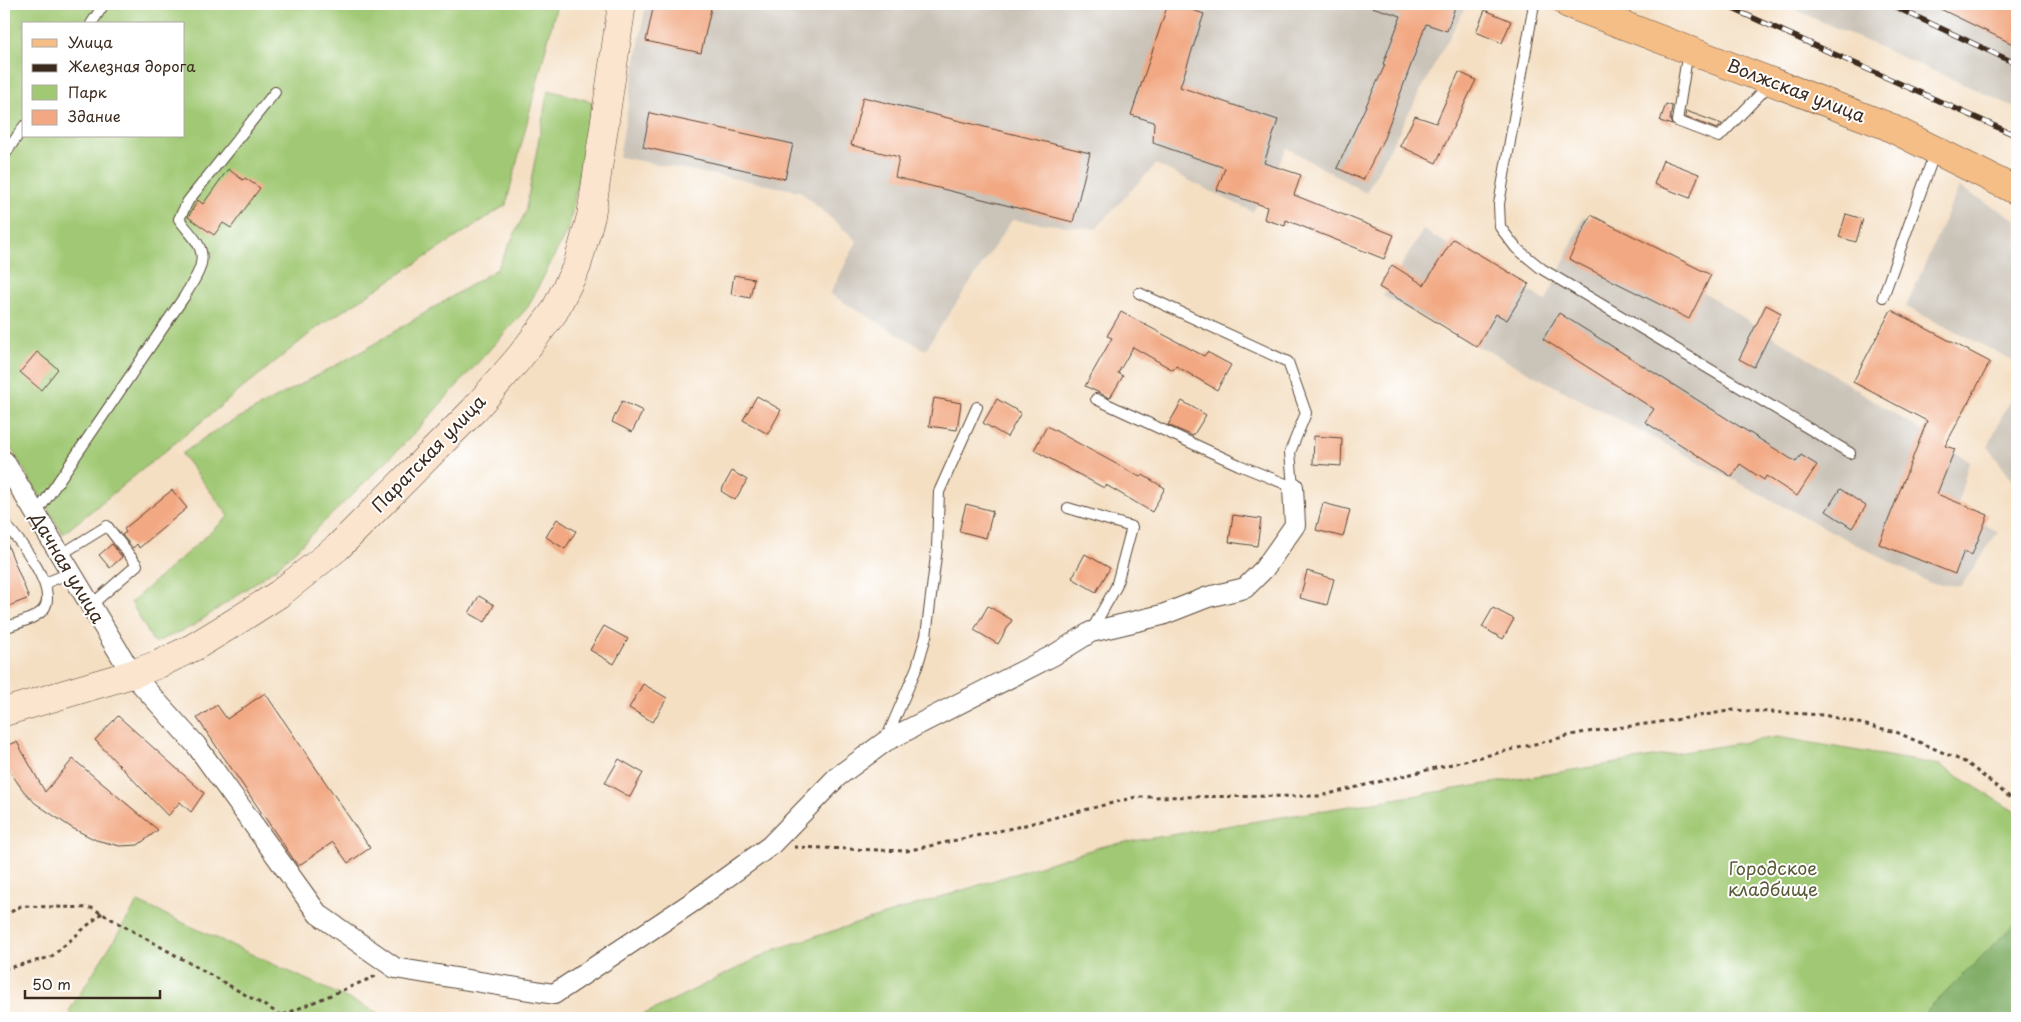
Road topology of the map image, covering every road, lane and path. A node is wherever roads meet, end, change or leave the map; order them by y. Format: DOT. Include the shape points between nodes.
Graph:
graph roads {
  1 [pos="104,4"];
  2 [pos="622,4"];
  3 [pos="1534,4"];
  4 [pos="1568,4"];
  5 [pos="92,22"];
  6 [pos="1688,50"];
  7 [pos="1772,82"];
  8 [pos="275,92"];
  9 [pos="22,129"];
  10 [pos="1936,151"];
  11 [pos="4,156"];
  12 [pos="2017,191"];
  13 [pos="1139,293"];
  14 [pos="1883,297"];
  15 [pos="1096,399"];
  16 [pos="977,407"];
  17 [pos="1850,453"];
  18 [pos="4,461"];
  19 [pos="1293,487"];
  20 [pos="1068,508"];
  21 [pos="36,514"];
  22 [pos="4,523"];
  23 [pos="60,556"];
  24 [pos="70,573"];
  25 [pos="45,583"];
  26 [pos="90,606"];
  27 [pos="4,628"];
  28 [pos="1090,632"];
  29 [pos="132,674"];
  30 [pos="4,712"];
  31 [pos="886,741"];
  32 [pos="2017,803"];
  33 [pos="770,846"];
  34 [pos="102,913"];
  35 [pos="4,916"];
  36 [pos="395,968"];
  37 [pos="4,969"];
  38 [pos="2017,1009"];
  39 [pos="283,1016"];
  40 [pos="276,1018"];
  41 [pos="2008,1018"];
  1 -- 5 [label="lane"];
  2 -- 29 [label="main road, Паратская улица" via="591,216 577,266 554,312 474,410 338,547 280,594 194,648"];
  3 -- 17 [label="lane" via="1499,204 1500,227 1516,248 1542,269"];
  4 -- 6 [label="main road, Волжская улица"];
  6 -- 7 [label="main road, Волжская улица"];
  6 -- 7 [label="lane" via="1677,121 1719,137"];
  7 -- 10 [label="main road, Волжская улица" via="1885,126"];
  8 -- 21 [label="lane" via="188,200 179,219 198,244 203,256 201,267 184,297"];
  9 -- 11 [label="lane"];
  10 -- 12 [label="main road, Волжская улица"];
  10 -- 14 [label="lane"];
  13 -- 19 [label="lane" via="1288,362 1306,413 1290,452"];
  15 -- 19 [label="lane"];
  16 -- 31 [label="lane" via="939,492 926,636 918,667"];
  18 -- 21 [label="street, Дачная улица"];
  19 -- 28 [label="street" via="1295,525 1264,569 1245,588 1208,597 1162,615"];
  20 -- 28 [label="lane" via="1132,527 1116,588"];
  21 -- 23 [label="street, Дачная улица"];
  22 -- 25 [label="lane" via="20,540"];
  23 -- 24 [label="street, Дачная улица"];
  23 -- 26 [label="lane" via="107,526 137,565"];
  24 -- 25 [label="lane"];
  24 -- 26 [label="street, Дачная улица"];
  25 -- 27 [label="lane" via="48,597 44,609 38,615"];
  26 -- 29 [label="street, Дачная улица"];
  28 -- 31 [label="street" via="1054,655"];
  29 -- 30 [label="main road, Паратская улица"];
  29 -- 36 [label="street, Дачная улица" via="196,745 318,914"];
  31 -- 33 [label="street" via="837,777"];
  32 -- 33 [label="path" via="1967,763 1896,732 1824,715 1734,710 1580,733 1320,796 1136,797 906,851"];
  33 -- 36 [label="street" via="554,994"];
  34 -- 35 [label="path" via="92,908 22,906"];
  34 -- 37 [label="path" via="51,957"];
  34 -- 39 [label="path"];
  36 -- 39 [label="path"];
  38 -- 41 [label="path"];
  39 -- 40 [label="path"];
}
